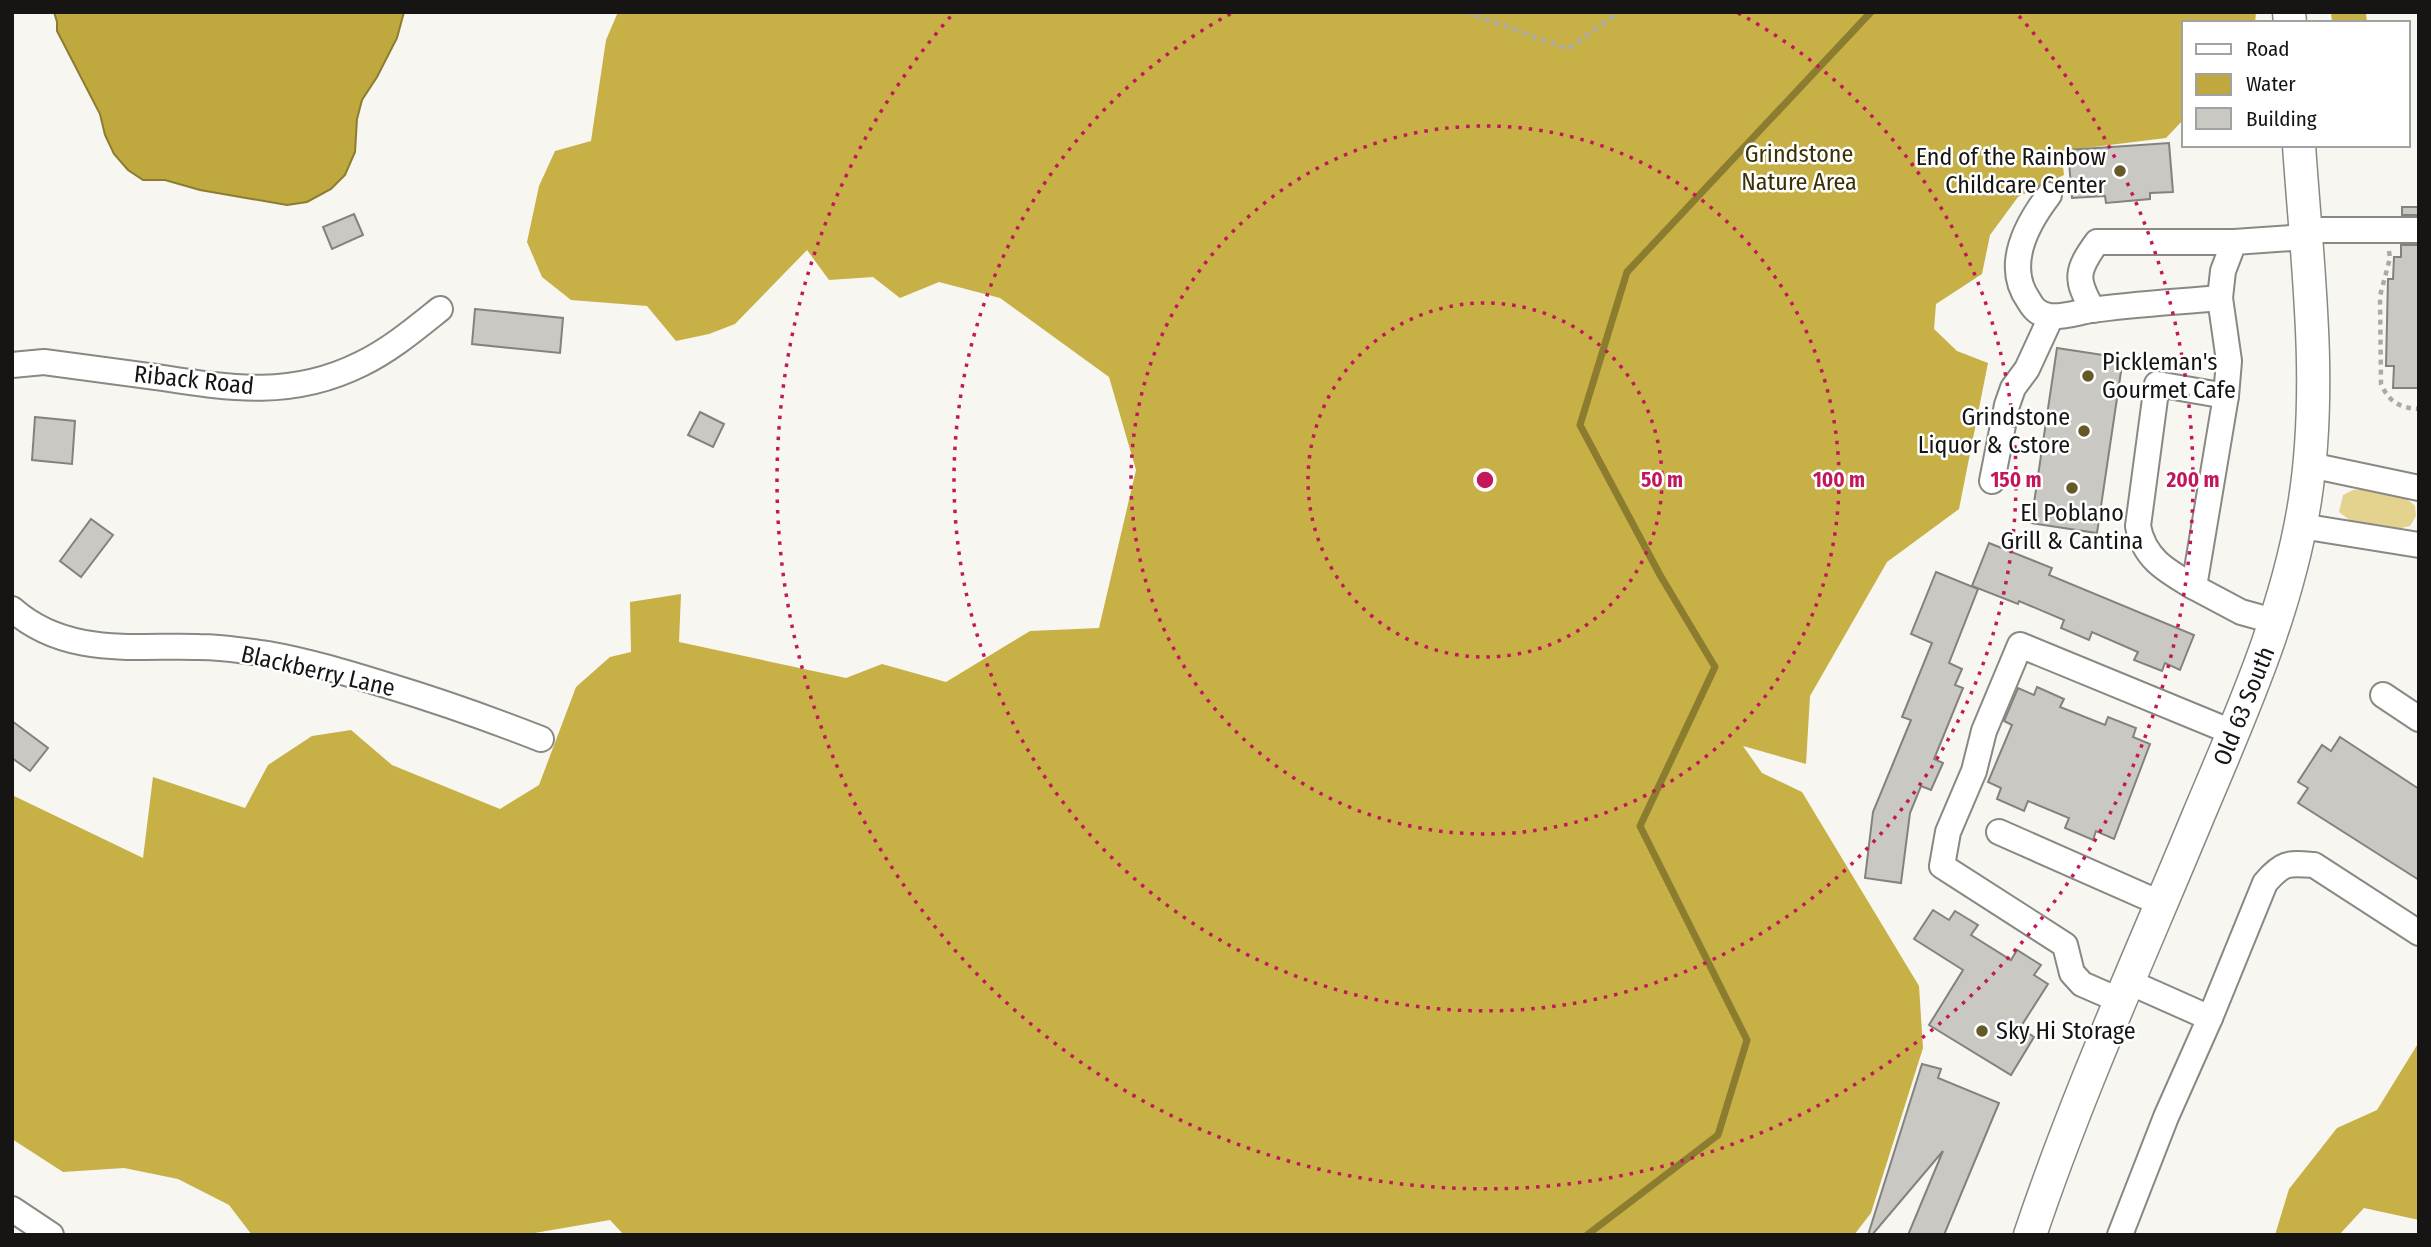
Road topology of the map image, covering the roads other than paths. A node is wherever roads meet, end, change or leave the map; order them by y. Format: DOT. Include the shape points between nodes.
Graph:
graph roads {
  1 [pos="2299,147"];
  2 [pos="2049,195"];
  3 [pos="2419,230"];
  4 [pos="2305,233"];
  5 [pos="2234,242"];
  6 [pos="2220,298"];
  7 [pos="440,309"];
  8 [pos="2093,310"];
  9 [pos="2051,317"];
  10 [pos="12,365"];
  11 [pos="2225,396"];
  12 [pos="2310,465"];
  13 [pos="1992,481"];
  14 [pos="2419,488"];
  15 [pos="2301,526"];
  16 [pos="2419,545"];
  17 [pos="2194,587"];
  18 [pos="12,609"];
  19 [pos="2277,622"];
  20 [pos="2383,695"];
  21 [pos="2419,719"];
  22 [pos="2234,733"];
  23 [pos="541,739"];
  24 [pos="2000,832"];
  25 [pos="2162,904"];
  26 [pos="2419,933"];
  27 [pos="2124,992"];
  28 [pos="2210,1018"];
  29 [pos="12,1209"];
  30 [pos="41,1232"];
  31 [pos="2030,1235"];
  32 [pos="2120,1235"];
  1 -- 4 [label="main road, Old 63 South"];
  2 -- 9 [label="street" via="2025,234 2016,265 2020,289 2035,311"];
  3 -- 4 [label="street"];
  4 -- 5 [label="street"];
  4 -- 12 [label="main road, Old 63 South" via="2315,377"];
  5 -- 6 [label="street" via="2222,271"];
  5 -- 8 [label="street" via="2097,242 2083,261 2078,280"];
  6 -- 8 [label="street"];
  6 -- 11 [label="street" via="2230,361"];
  7 -- 10 [label="street, Riback Road" via="397,343 359,365 319,380 278,388 237,389 44,362"];
  8 -- 9 [label="street"];
  9 -- 13 [label="street" via="2028,369 2013,388"];
  11 -- 17 [label="street"];
  11 -- 17 [label="street" via="2157,384 2138,526 2151,557"];
  12 -- 14 [label="street"];
  12 -- 15 [label="main road, Old 63 South"];
  15 -- 16 [label="street"];
  15 -- 19 [label="main road, Old 63 South"];
  17 -- 19 [label="street" via="2241,612"];
  18 -- 23 [label="street, Blackberry Lane" via="50,634 110,648 201,647 268,654 334,669 477,713"];
  19 -- 22 [label="main road, Old 63 South"];
  20 -- 21 [label="street"];
  22 -- 25 [label="main road, Old 63 South"];
  22 -- 27 [label="street" via="2020,645 1948,832 1942,866 2065,945 2072,973 2081,984"];
  24 -- 25 [label="street"];
  25 -- 27 [label="main road, Old 63 South"];
  26 -- 28 [label="street" via="2314,864 2278,868 2265,883"];
  27 -- 28 [label="street"];
  27 -- 31 [label="main road, Old 63 South" via="2056,1158"];
  28 -- 32 [label="street"];
  29 -- 30 [label="street"];
}
